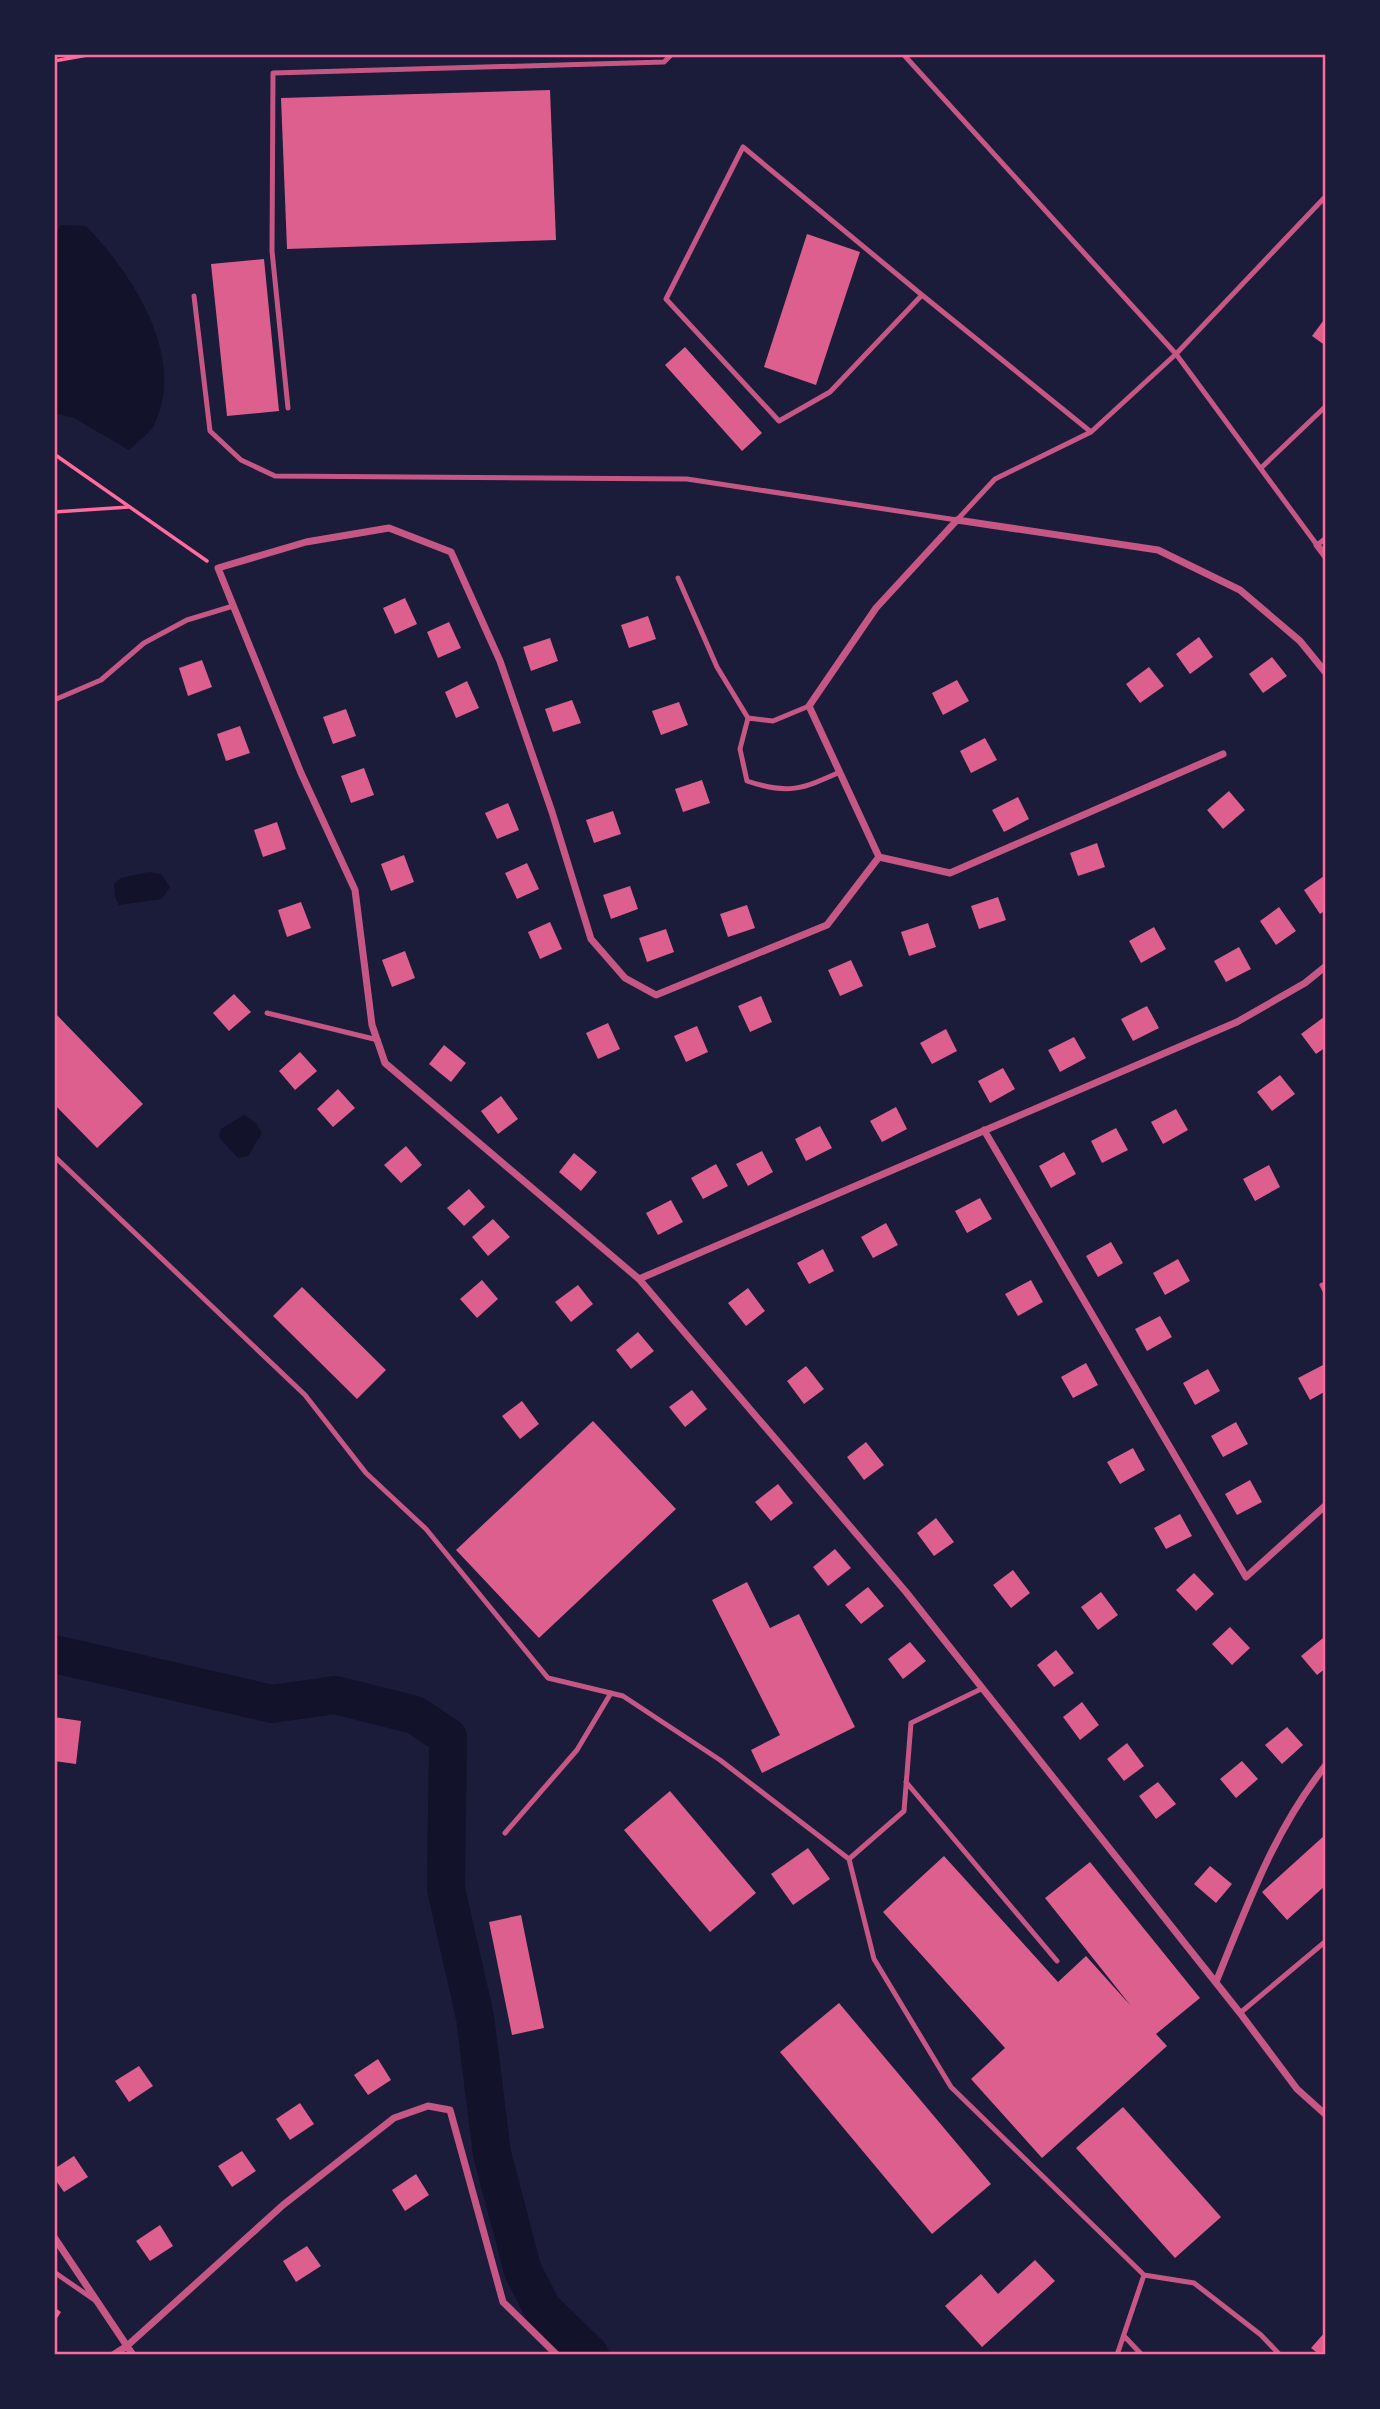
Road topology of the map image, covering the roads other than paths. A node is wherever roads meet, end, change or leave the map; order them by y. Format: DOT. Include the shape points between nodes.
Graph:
graph roads {
  1 [pos="672,54"];
  2 [pos="903,54"];
  3 [pos="1326,196"];
  4 [pos="922,295"];
  5 [pos="194,296"];
  6 [pos="1176,354"];
  7 [pos="1326,406"];
  8 [pos="288,408"];
  9 [pos="1091,432"];
  10 [pos="1261,468"];
  11 [pos="957,520"];
  12 [pos="1326,538"];
  13 [pos="1317,545"];
  14 [pos="1326,557"];
  15 [pos="678,578"];
  16 [pos="233,606"];
  17 [pos="1326,673"];
  18 [pos="54,700"];
  19 [pos="809,706"];
  20 [pos="748,718"];
  21 [pos="1223,754"];
  22 [pos="841,772"];
  23 [pos="879,857"];
  24 [pos="1326,966"];
  25 [pos="267,1013"];
  26 [pos="378,1040"];
  27 [pos="984,1130"];
  28 [pos="54,1156"];
  29 [pos="639,1279"];
  30 [pos="1322,1285"];
  31 [pos="1326,1293"];
  32 [pos="1326,1505"];
  33 [pos="983,1688"];
  34 [pos="611,1693"];
  35 [pos="1326,1765"];
  36 [pos="906,1782"];
  37 [pos="505,1833"];
  38 [pos="849,1858"];
  39 [pos="1326,1941"];
  40 [pos="1057,1961"];
  41 [pos="1216,1982"];
  42 [pos="1240,2013"];
  43 [pos="1326,2115"];
  44 [pos="54,2237"];
  45 [pos="54,2272"];
  46 [pos="1144,2276"];
  47 [pos="98,2303"];
  48 [pos="1125,2337"];
  49 [pos="127,2346"];
  50 [pos="113,2355"];
  51 [pos="133,2355"];
  52 [pos="557,2355"];
  53 [pos="1117,2355"];
  54 [pos="1142,2355"];
  55 [pos="1280,2355"];
  1 -- 8 [label="lane" via="664,62 272,73 272,251"];
  2 -- 6 [label="lane"];
  3 -- 6 [label="lane"];
  4 -- 4 [label="lane" via="830,392 779,421 666,299 743,146"];
  4 -- 9 [label="lane"];
  5 -- 11 [label="lane" via="210,431 241,460 275,476 687,479"];
  6 -- 9 [label="lane"];
  6 -- 10 [label="lane"];
  7 -- 10 [label="lane"];
  9 -- 11 [label="lane" via="995,479"];
  10 -- 13 [label="lane"];
  11 -- 17 [label="street" via="1158,551 1240,590 1300,641"];
  11 -- 19 [label="street" via="876,608"];
  12 -- 13 [label="lane"];
  13 -- 14 [label="street"];
  15 -- 20 [label="lane" via="716,667"];
  16 -- 18 [label="lane" via="187,620 144,643 101,680"];
  16 -- 23 [label="street" via="218,568 306,542 389,528 451,552 500,661 591,939 625,978 656,995 827,925"];
  16 -- 26 [label="street" via="355,890 372,1025"];
  19 -- 20 [label="lane" via="773,721"];
  19 -- 22 [label="street"];
  20 -- 22 [label="lane" via="740,749 747,781 772,790 801,789"];
  21 -- 23 [label="street" via="950,873"];
  22 -- 23 [label="street"];
  24 -- 27 [label="street" via="1305,984 1237,1022"];
  25 -- 26 [label="lane"];
  26 -- 29 [label="street" via="386,1063"];
  27 -- 29 [label="street"];
  27 -- 32 [label="street" via="1246,1577"];
  28 -- 34 [label="lane" via="305,1395 366,1473 426,1529 548,1678"];
  29 -- 33 [label="street"];
  30 -- 31 [label="lane"];
  33 -- 36 [label="lane" via="911,1723"];
  33 -- 41 [label="street"];
  34 -- 37 [label="lane" via="577,1750"];
  34 -- 38 [label="lane" via="623,1696 720,1760"];
  35 -- 41 [label="street" via="1274,1841"];
  36 -- 38 [label="lane" via="904,1811"];
  36 -- 40 [label="lane"];
  38 -- 46 [label="lane" via="874,1959 951,2087"];
  39 -- 42 [label="lane"];
  41 -- 42 [label="street"];
  42 -- 43 [label="street" via="1297,2090"];
  44 -- 47 [label="street"];
  45 -- 47 [label="lane"];
  46 -- 48 [label="lane"];
  46 -- 55 [label="lane" via="1194,2283"];
  47 -- 49 [label="street"];
  48 -- 53 [label="lane"];
  48 -- 54 [label="lane"];
  49 -- 50 [label="street"];
  49 -- 51 [label="street"];
  49 -- 52 [label="street" via="345,2155 394,2118 428,2106 450,2110 503,2302"];
}
